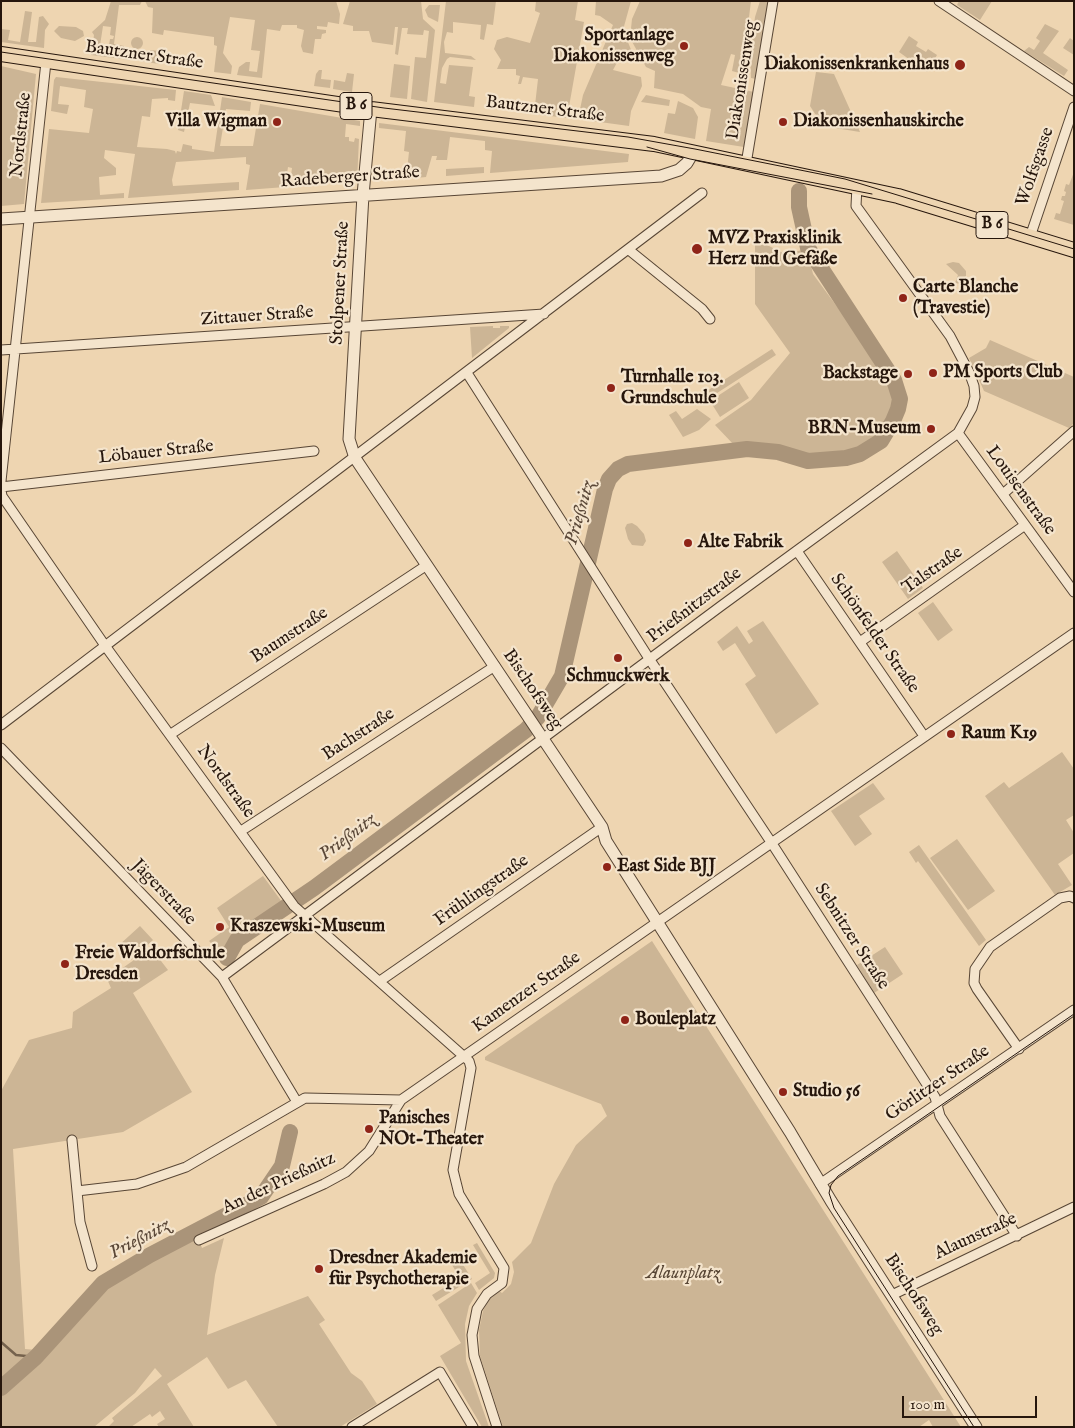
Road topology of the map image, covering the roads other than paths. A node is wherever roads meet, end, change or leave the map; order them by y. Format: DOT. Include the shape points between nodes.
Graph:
graph roads {
  1 [pos="773,1"];
  2 [pos="939,1"];
  3 [pos="1,54"];
  4 [pos="46,62"];
  5 [pos="1074,91"];
  6 [pos="1074,107"];
  7 [pos="371,109"];
  8 [pos="693,153"];
  9 [pos="746,164"];
  10 [pos="857,186"];
  11 [pos="702,194"];
  12 [pos="363,195"];
  13 [pos="29,217"];
  14 [pos="1,219"];
  15 [pos="1030,237"];
  16 [pos="629,250"];
  17 [pos="1074,250"];
  18 [pos="545,314"];
  19 [pos="710,319"];
  20 [pos="356,326"];
  21 [pos="15,349"];
  22 [pos="1,350"];
  23 [pos="467,373"];
  24 [pos="1074,431"];
  25 [pos="958,433"];
  26 [pos="314,451"];
  27 [pos="355,458"];
  28 [pos="1,481"];
  29 [pos="1,488"];
  30 [pos="1003,494"];
  31 [pos="1026,526"];
  32 [pos="797,551"];
  33 [pos="427,565"];
  34 [pos="1074,592"];
  35 [pos="1074,633"];
  36 [pos="860,642"];
  37 [pos="106,647"];
  38 [pos="650,660"];
  39 [pos="495,666"];
  40 [pos="1,724"];
  41 [pos="171,734"];
  42 [pos="924,736"];
  43 [pos="544,740"];
  44 [pos="1,748"];
  45 [pos="602,827"];
  46 [pos="240,832"];
  47 [pos="771,842"];
  48 [pos="1074,898"];
  49 [pos="304,915"];
  50 [pos="656,922"];
  51 [pos="222,977"];
  52 [pos="380,981"];
  53 [pos="1074,1010"];
  54 [pos="1019,1048"];
  55 [pos="464,1055"];
  56 [pos="401,1100"];
  57 [pos="297,1102"];
  58 [pos="938,1104"];
  59 [pos="72,1140"];
  60 [pos="820,1184"];
  61 [pos="77,1191"];
  62 [pos="1074,1207"];
  63 [pos="1017,1236"];
  64 [pos="199,1240"];
  65 [pos="92,1266"];
  66 [pos="892,1295"];
  67 [pos="352,1427"];
  68 [pos="473,1427"];
  69 [pos="497,1427"];
  70 [pos="976,1427"];
  1 -- 9 [label="street, Diakonissenweg"];
  2 -- 5 [label="street"];
  3 -- 4 [label="main road, Bautzner Straße / B 6"];
  4 -- 7 [label="main road, Bautzner Straße / B 6"];
  4 -- 13 [label="street, Nordstraße"];
  6 -- 15 [label="street, Wolfsgasse"];
  7 -- 8 [label="main road, Bautzner Straße / B 6" via="628,140"];
  7 -- 12 [label="street, Stolpener Straße"];
  8 -- 9 [label="main road, Bautzner Straße / B 6"];
  8 -- 12 [label="street, Radeberger Straße" via="679,170 661,176"];
  9 -- 10 [label="main road, Bautzner Straße / B 6"];
  10 -- 15 [label="main road, Bautzner Straße / B 6"];
  10 -- 25 [label="street, Prießnitzstraße" via="856,206 950,336 969,372 975,397"];
  11 -- 16 [label="street"];
  12 -- 13 [label="street, Radeberger Straße"];
  12 -- 20 [label="street, Stolpener Straße"];
  13 -- 14 [label="street, Radeberger Straße"];
  13 -- 21 [label="street, Nordstraße"];
  15 -- 17 [label="main road, Bautzner Straße / B 6"];
  16 -- 18 [label="street"];
  16 -- 19 [label="street"];
  18 -- 20 [label="street, Zittauer Straße"];
  18 -- 23 [label="street"];
  20 -- 21 [label="street, Zittauer Straße"];
  20 -- 27 [label="street, Stolpener Straße" via="349,439"];
  21 -- 22 [label="street, Zittauer Straße"];
  21 -- 28 [label="street, Nordstraße"];
  23 -- 27 [label="street"];
  23 -- 38 [label="street, Sebnitzer Straße"];
  24 -- 30 [label="street"];
  25 -- 30 [label="street, Louisenstraße"];
  25 -- 32 [label="street, Prießnitzstraße"];
  26 -- 29 [label="street, Löbauer Straße"];
  27 -- 33 [label="street, Bischofsweg"];
  27 -- 37 [label="street"];
  29 -- 37 [label="street, Nordstraße" via="2,496"];
  30 -- 31 [label="street, Louisenstraße"];
  31 -- 34 [label="street, Louisenstraße"];
  31 -- 36 [label="street, Talstraße"];
  32 -- 36 [label="street, Schönfelder Straße"];
  32 -- 38 [label="street, Prießnitzstraße"];
  33 -- 39 [label="street, Bischofsweg"];
  33 -- 41 [label="street, Baumstraße"];
  35 -- 42 [label="street, Kamenzer Straße"];
  36 -- 42 [label="street, Schönfelder Straße"];
  37 -- 40 [label="street"];
  37 -- 41 [label="street, Nordstraße"];
  38 -- 43 [label="street, Prießnitzstraße"];
  38 -- 47 [label="street, Sebnitzer Straße"];
  39 -- 43 [label="street, Bischofsweg"];
  39 -- 46 [label="street, Bachstraße"];
  41 -- 46 [label="street, Nordstraße"];
  42 -- 47 [label="street, Kamenzer Straße"];
  43 -- 45 [label="street, Bischofsweg"];
  43 -- 49 [label="street, Prießnitzstraße"];
  44 -- 51 [label="street, Jägerstraße"];
  45 -- 50 [label="street, Bischofsweg" via="606,841"];
  45 -- 52 [label="street, Frühlingstraße"];
  46 -- 49 [label="street, Nordstraße"];
  47 -- 50 [label="street, Kamenzer Straße"];
  47 -- 58 [label="street, Sebnitzer Straße"];
  48 -- 54 [label="street" via="1060,898 990,947 974,969 977,989"];
  49 -- 51 [label="street, Prießnitzstraße"];
  49 -- 52 [label="street, Nordstraße"];
  50 -- 55 [label="street, Kamenzer Straße"];
  50 -- 60 [label="street, Bischofsweg"];
  51 -- 57 [label="street, Jägerstraße"];
  52 -- 55 [label="street, Nordstraße"];
  53 -- 54 [label="street, Görlitzer Straße"];
  54 -- 58 [label="street, Görlitzer Straße"];
  55 -- 56 [label="street, Kamenzer Straße"];
  55 -- 69 [label="street" via="471,1068 453,1170 458,1194 504,1268 502,1283 487,1294 477,1308 472,1335 474,1356"];
  56 -- 57 [label="street" via="305,1098"];
  56 -- 64 [label="street, An der Prießnitz" via="369,1151 346,1172"];
  57 -- 61 [label="street" via="186,1166 137,1184"];
  58 -- 60 [label="street, Görlitzer Straße"];
  58 -- 63 [label="street, Sebnitzer Straße" via="940,1116"];
  59 -- 61 [label="street"];
  60 -- 66 [label="street, Bischofsweg"];
  61 -- 65 [label="street" via="80,1222"];
  62 -- 63 [label="street, Alaunstraße"];
  63 -- 66 [label="street, Alaunstraße"];
  66 -- 70 [label="street, Bischofsweg"];
  67 -- 68 [label="street" via="440,1372"];
}
